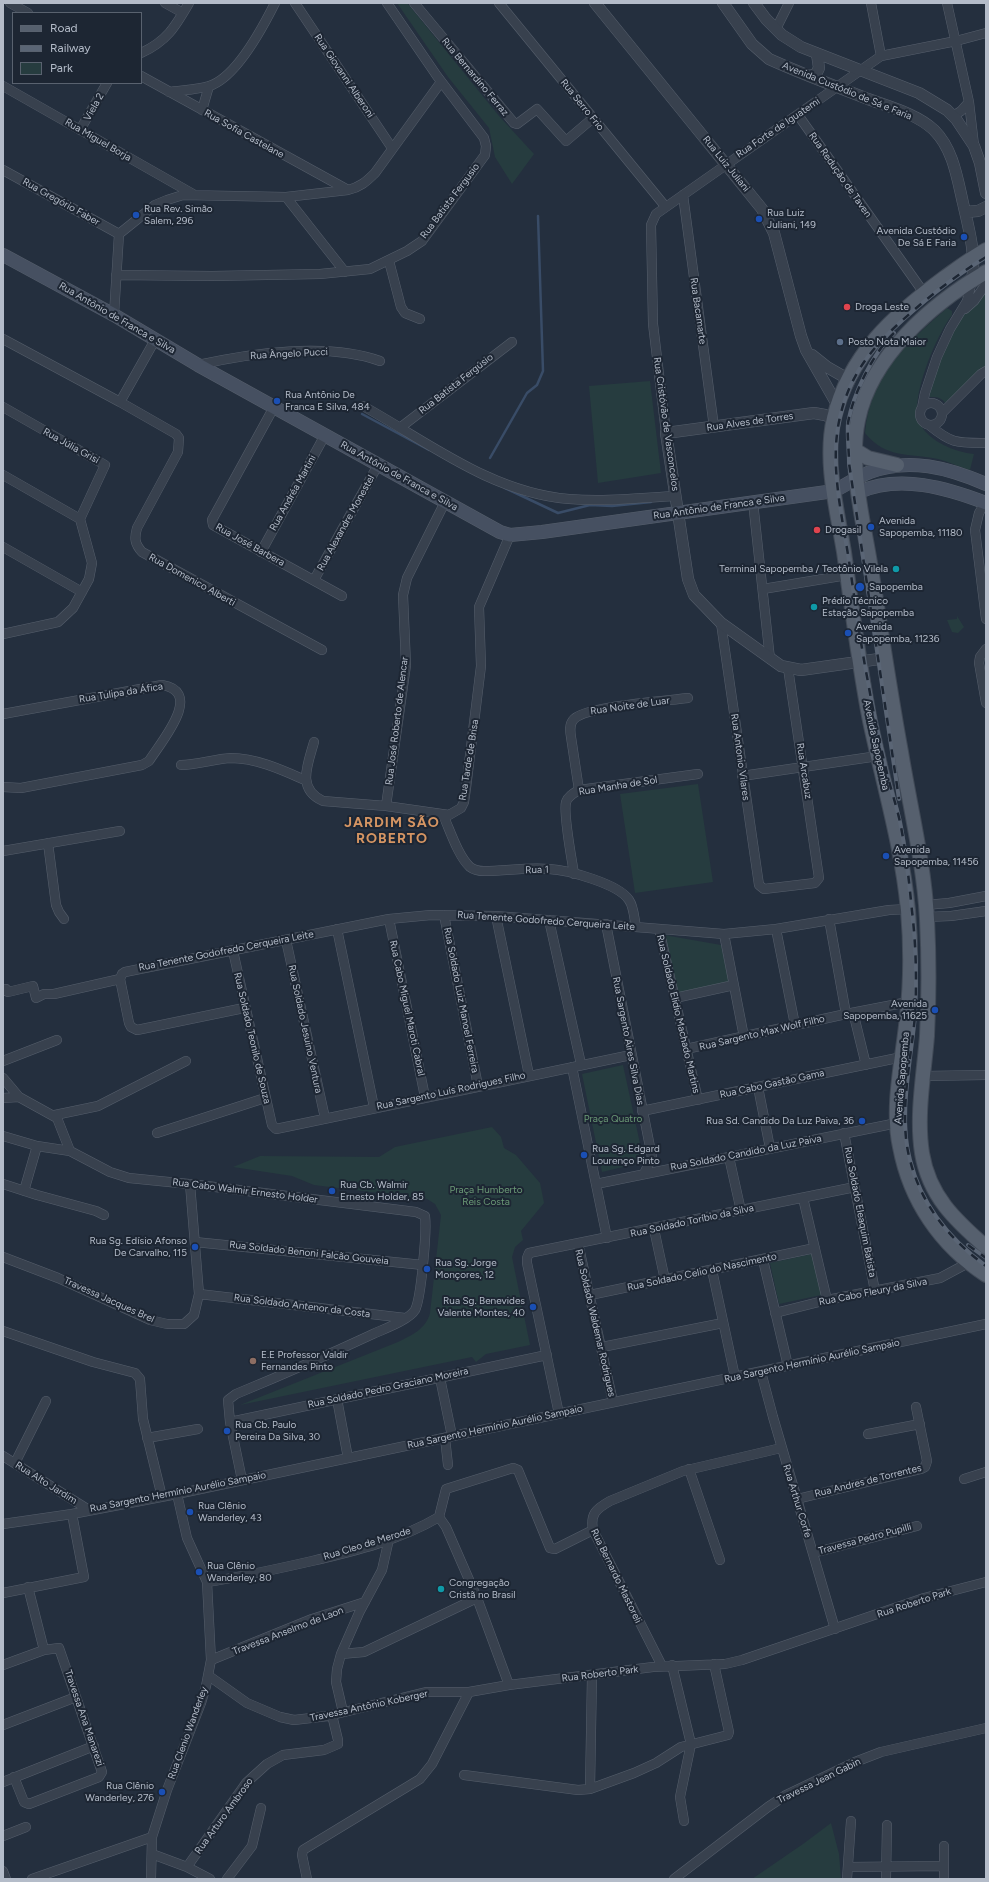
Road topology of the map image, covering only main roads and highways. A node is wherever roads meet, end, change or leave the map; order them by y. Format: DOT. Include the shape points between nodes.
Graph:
graph roads {
  1 [pos="986,250"];
  2 [pos="3,256"];
  3 [pos="986,272"];
  4 [pos="848,379"];
  5 [pos="860,410"];
  6 [pos="855,450"];
  7 [pos="897,465"];
  8 [pos="983,483"];
  9 [pos="858,485"];
  10 [pos="834,491"];
  11 [pos="971,498"];
  12 [pos="986,503"];
  13 [pos="908,910"];
  14 [pos="926,911"];
  15 [pos="897,1123"];
  16 [pos="922,1153"];
  17 [pos="986,1247"];
  18 [pos="986,1275"];
  1 -- 4 [label="main road, Avenida Sapopemba" via="974,256 895,317 876,337"];
  2 -- 10 [label="main road, Rua Antônio de Franca e Silva" via="114,315 198,365 445,502 510,535"];
  3 -- 5 [label="main road, Avenida Sapopemba" via="915,326 899,342 871,382"];
  4 -- 5 [label="main road" via="860,388"];
  4 -- 10 [label="main road, Avenida Sapopemba" via="836,412 830,449"];
  5 -- 6 [label="main road, Avenida Sapopemba"];
  6 -- 7 [label="main road" via="868,458"];
  6 -- 9 [label="main road, Avenida Sapopemba"];
  7 -- 8 [label="main road" via="946,469"];
  7 -- 9 [label="main road" via="870,472"];
  8 -- 11 [label="main road"];
  9 -- 10 [label="main road"];
  9 -- 11 [label="main road" via="871,487 897,484 932,487"];
  9 -- 14 [label="main road, Avenida Sapopemba" via="916,833"];
  10 -- 13 [label="main road, Avenida Sapopemba" via="860,662 900,854"];
  11 -- 12 [label="main road"];
  13 -- 14 [label="main road"];
  13 -- 15 [label="main road, Avenida Sapopemba" via="908,1002"];
  14 -- 16 [label="main road, Avenida Sapopemba" via="929,972 920,1125"];
  15 -- 16 [label="main road" via="910,1126 918,1150"];
  15 -- 18 [label="main road, Avenida Sapopemba" via="899,1146 907,1174 927,1218 968,1263"];
  16 -- 17 [label="main road, Avenida Sapopemba" via="929,1177 946,1208 958,1223"];
}
